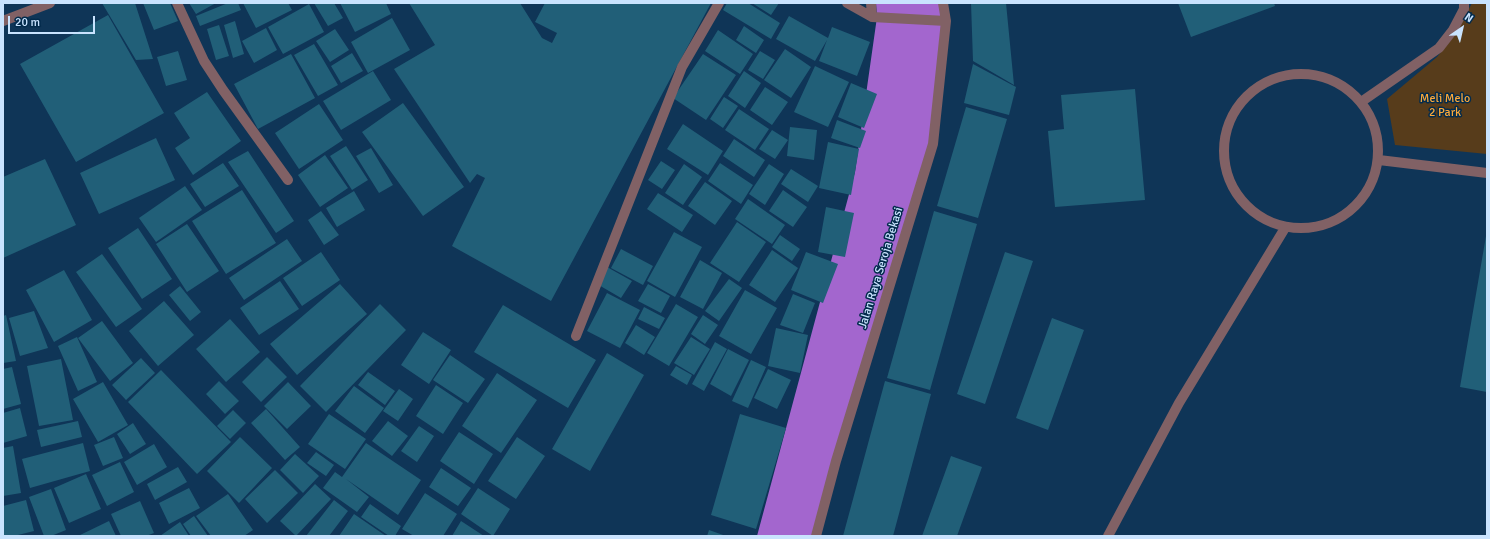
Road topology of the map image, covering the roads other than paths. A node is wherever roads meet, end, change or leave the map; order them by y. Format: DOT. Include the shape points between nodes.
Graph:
graph roads {
  1 [pos="50,3"];
  2 [pos="177,3"];
  3 [pos="719,3"];
  4 [pos="847,3"];
  5 [pos="871,3"];
  6 [pos="943,3"];
  7 [pos="1464,3"];
  8 [pos="874,17"];
  9 [pos="3,21"];
  10 [pos="946,22"];
  11 [pos="1361,102"];
  12 [pos="1379,160"];
  13 [pos="1487,173"];
  14 [pos="288,180"];
  15 [pos="1285,228"];
  16 [pos="576,336"];
  17 [pos="816,536"];
  18 [pos="1108,536"];
  1 -- 9 [label="street"];
  2 -- 14 [label="street" via="204,61"];
  3 -- 16 [label="street" via="682,67"];
  4 -- 8 [label="street"];
  5 -- 8 [label="street"];
  6 -- 10 [label="street, Jalan Raya Seroja Bekasi"];
  7 -- 11 [label="street" via="1464,9 1453,30 1439,48"];
  8 -- 10 [label="street"];
  10 -- 17 [label="street, Jalan Raya Seroja Bekasi" via="933,144"];
  11 -- 12 [label="street" via="1376,130"];
  11 -- 15 [label="street" via="1338,83 1308,74 1278,77 1251,92 1232,114 1223,141 1225,170 1237,196 1258,216"];
  12 -- 13 [label="street"];
  12 -- 15 [label="street" via="1369,191 1347,215 1317,228"];
  15 -- 18 [label="street" via="1178,403"];
}
